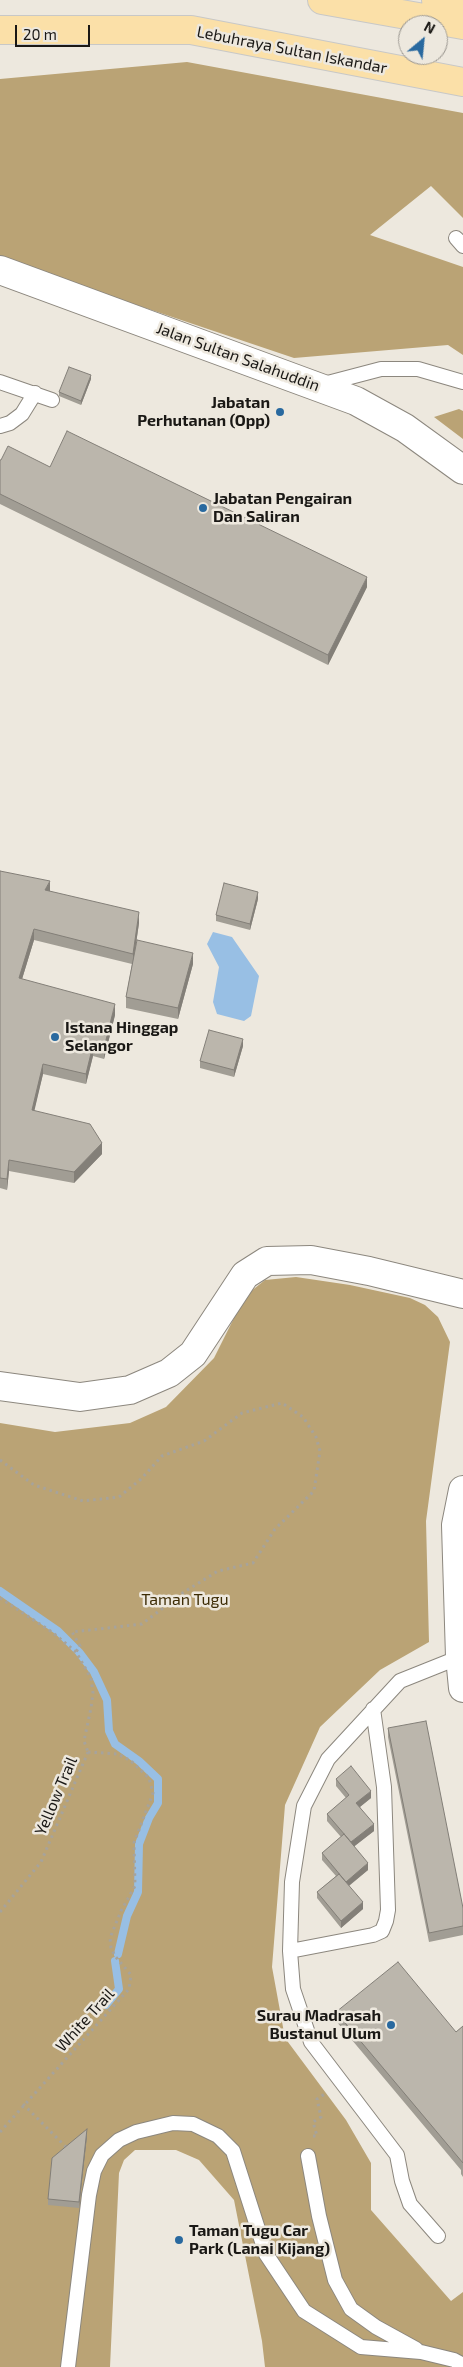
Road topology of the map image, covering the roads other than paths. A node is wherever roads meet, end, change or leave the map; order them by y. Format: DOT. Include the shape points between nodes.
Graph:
graph roads {
  1 [pos="322,0"];
  2 [pos="436,0"];
  3 [pos="463,7"];
  4 [pos="463,25"];
  5 [pos="0,30"];
  6 [pos="463,82"];
  7 [pos="0,270"];
  8 [pos="0,382"];
  9 [pos="463,382"];
  10 [pos="318,386"];
  11 [pos="35,393"];
  12 [pos="52,400"];
  13 [pos="0,426"];
  14 [pos="463,470"];
  15 [pos="463,1294"];
  16 [pos="0,1386"];
  17 [pos="463,1490"];
  18 [pos="460,1658"];
  19 [pos="463,1688"];
  20 [pos="373,1709"];
  21 [pos="290,1951"];
  22 [pos="308,2156"];
  23 [pos="438,2236"];
  24 [pos="421,2352"];
  25 [pos="463,2365"];
  26 [pos="68,2367"];
  1 -- 4 [label="main road"];
  2 -- 3 [label="main road"];
  5 -- 6 [label="main road, Lebuhraya Sultan Iskandar" via="191,30"];
  7 -- 10 [label="street, Jalan Sultan Salahuddin"];
  8 -- 11 [label="lane"];
  9 -- 10 [label="lane" via="418,369 382,369"];
  10 -- 14 [label="street, Jalan Sultan Salahuddin" via="356,401 405,428"];
  11 -- 12 [label="lane"];
  11 -- 13 [label="lane" via="22,414"];
  15 -- 16 [label="street" via="311,1260 267,1261 245,1275 193,1354 169,1373 130,1390 80,1397"];
  17 -- 18 [label="street" via="456,1525"];
  18 -- 19 [label="street"];
  18 -- 20 [label="lane" via="400,1682"];
  20 -- 21 [label="lane" via="328,1759 304,1806 292,1882"];
  20 -- 21 [label="lane" via="384,1787 386,1920 382,1931 373,1935"];
  21 -- 23 [label="lane" via="293,1989 311,2042 397,2155 410,2204"];
  22 -- 24 [label="lane" via="335,2280 351,2309"];
  24 -- 25 [label="lane"];
  24 -- 26 [label="lane" via="361,2347 304,2311 266,2254 232,2151 218,2136 193,2124 173,2123 119,2140 102,2155 94,2171"];
}
